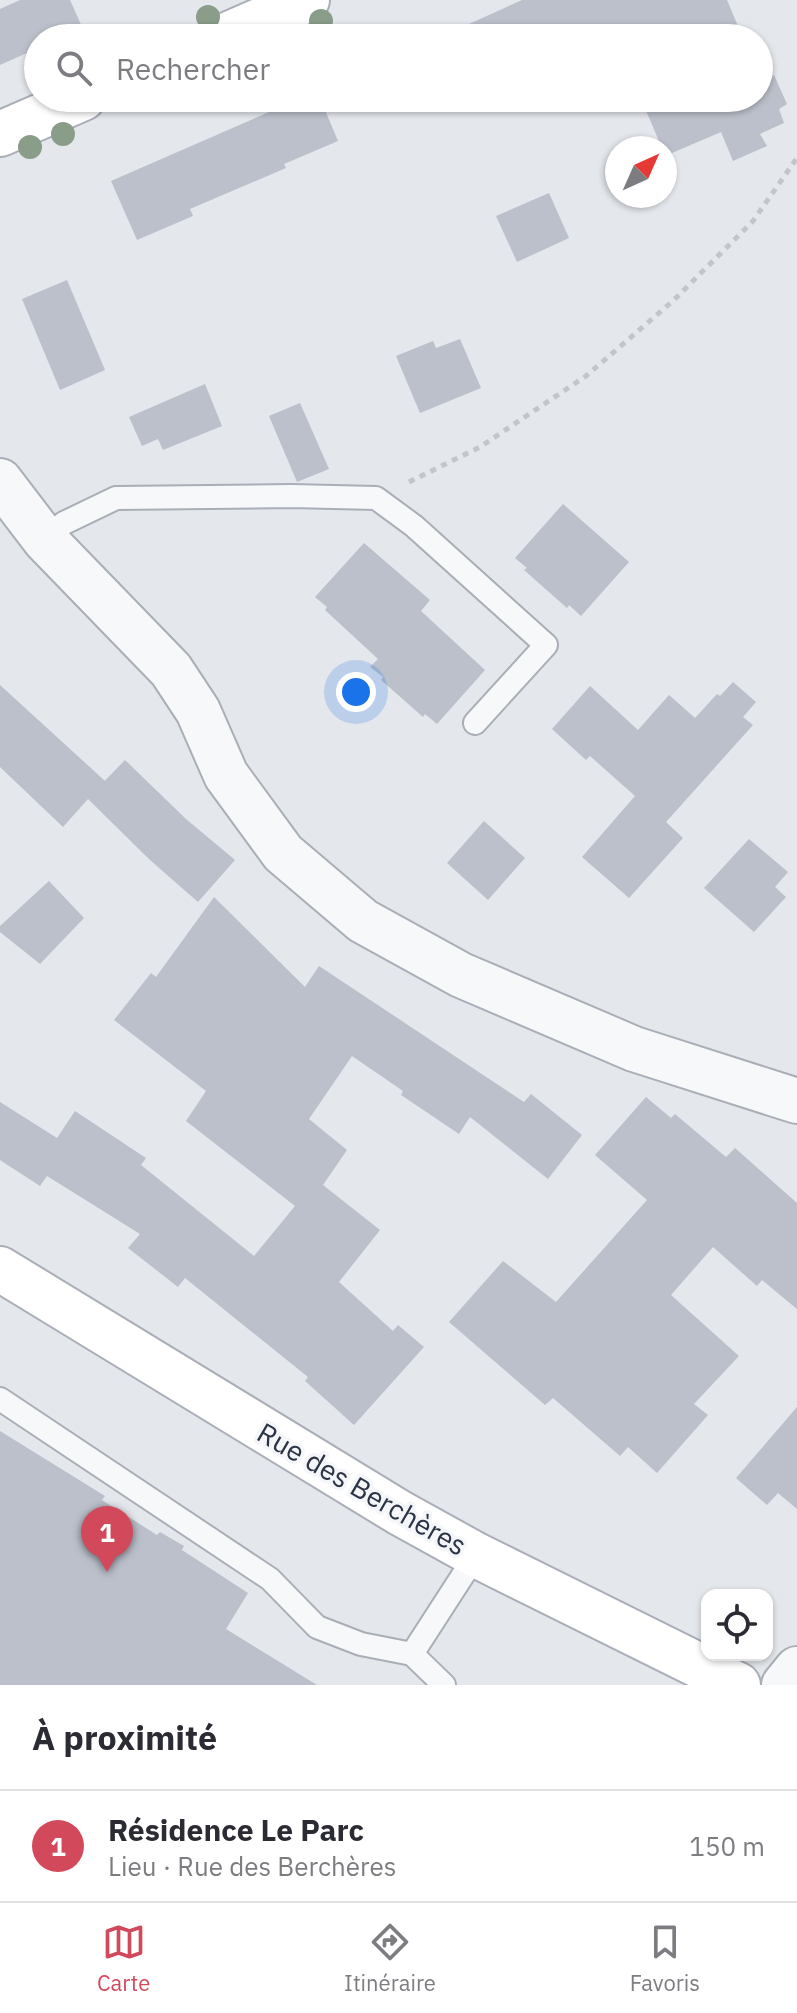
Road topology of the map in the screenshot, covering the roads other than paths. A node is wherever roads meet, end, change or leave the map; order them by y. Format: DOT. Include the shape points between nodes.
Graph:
graph roads {
  1 [pos="307,0"];
  2 [pos="252,24"];
  3 [pos="51,112"];
  4 [pos="0,134"];
  5 [pos="0,481"];
  6 [pos="45,540"];
  7 [pos="475,723"];
  8 [pos="797,1101"];
  9 [pos="0,1269"];
  10 [pos="0,1399"];
  11 [pos="476,1555"];
  12 [pos="412,1654"];
  13 [pos="444,1685"];
  14 [pos="738,1685"];
  1 -- 2 [label="street"];
  3 -- 4 [label="street"];
  5 -- 6 [label="street"];
  6 -- 7 [label="lane" via="64,523 116,498 376,498 546,645"];
  6 -- 8 [label="street" via="171,670 198,711 226,775 283,853 363,921 461,975 634,1049"];
  9 -- 11 [label="street, Rue des Berchères"];
  10 -- 12 [label="lane" via="270,1579 317,1627 361,1644"];
  11 -- 12 [label="lane"];
  11 -- 14 [label="street, Rue des Berchères"];
  12 -- 13 [label="lane"];
}
